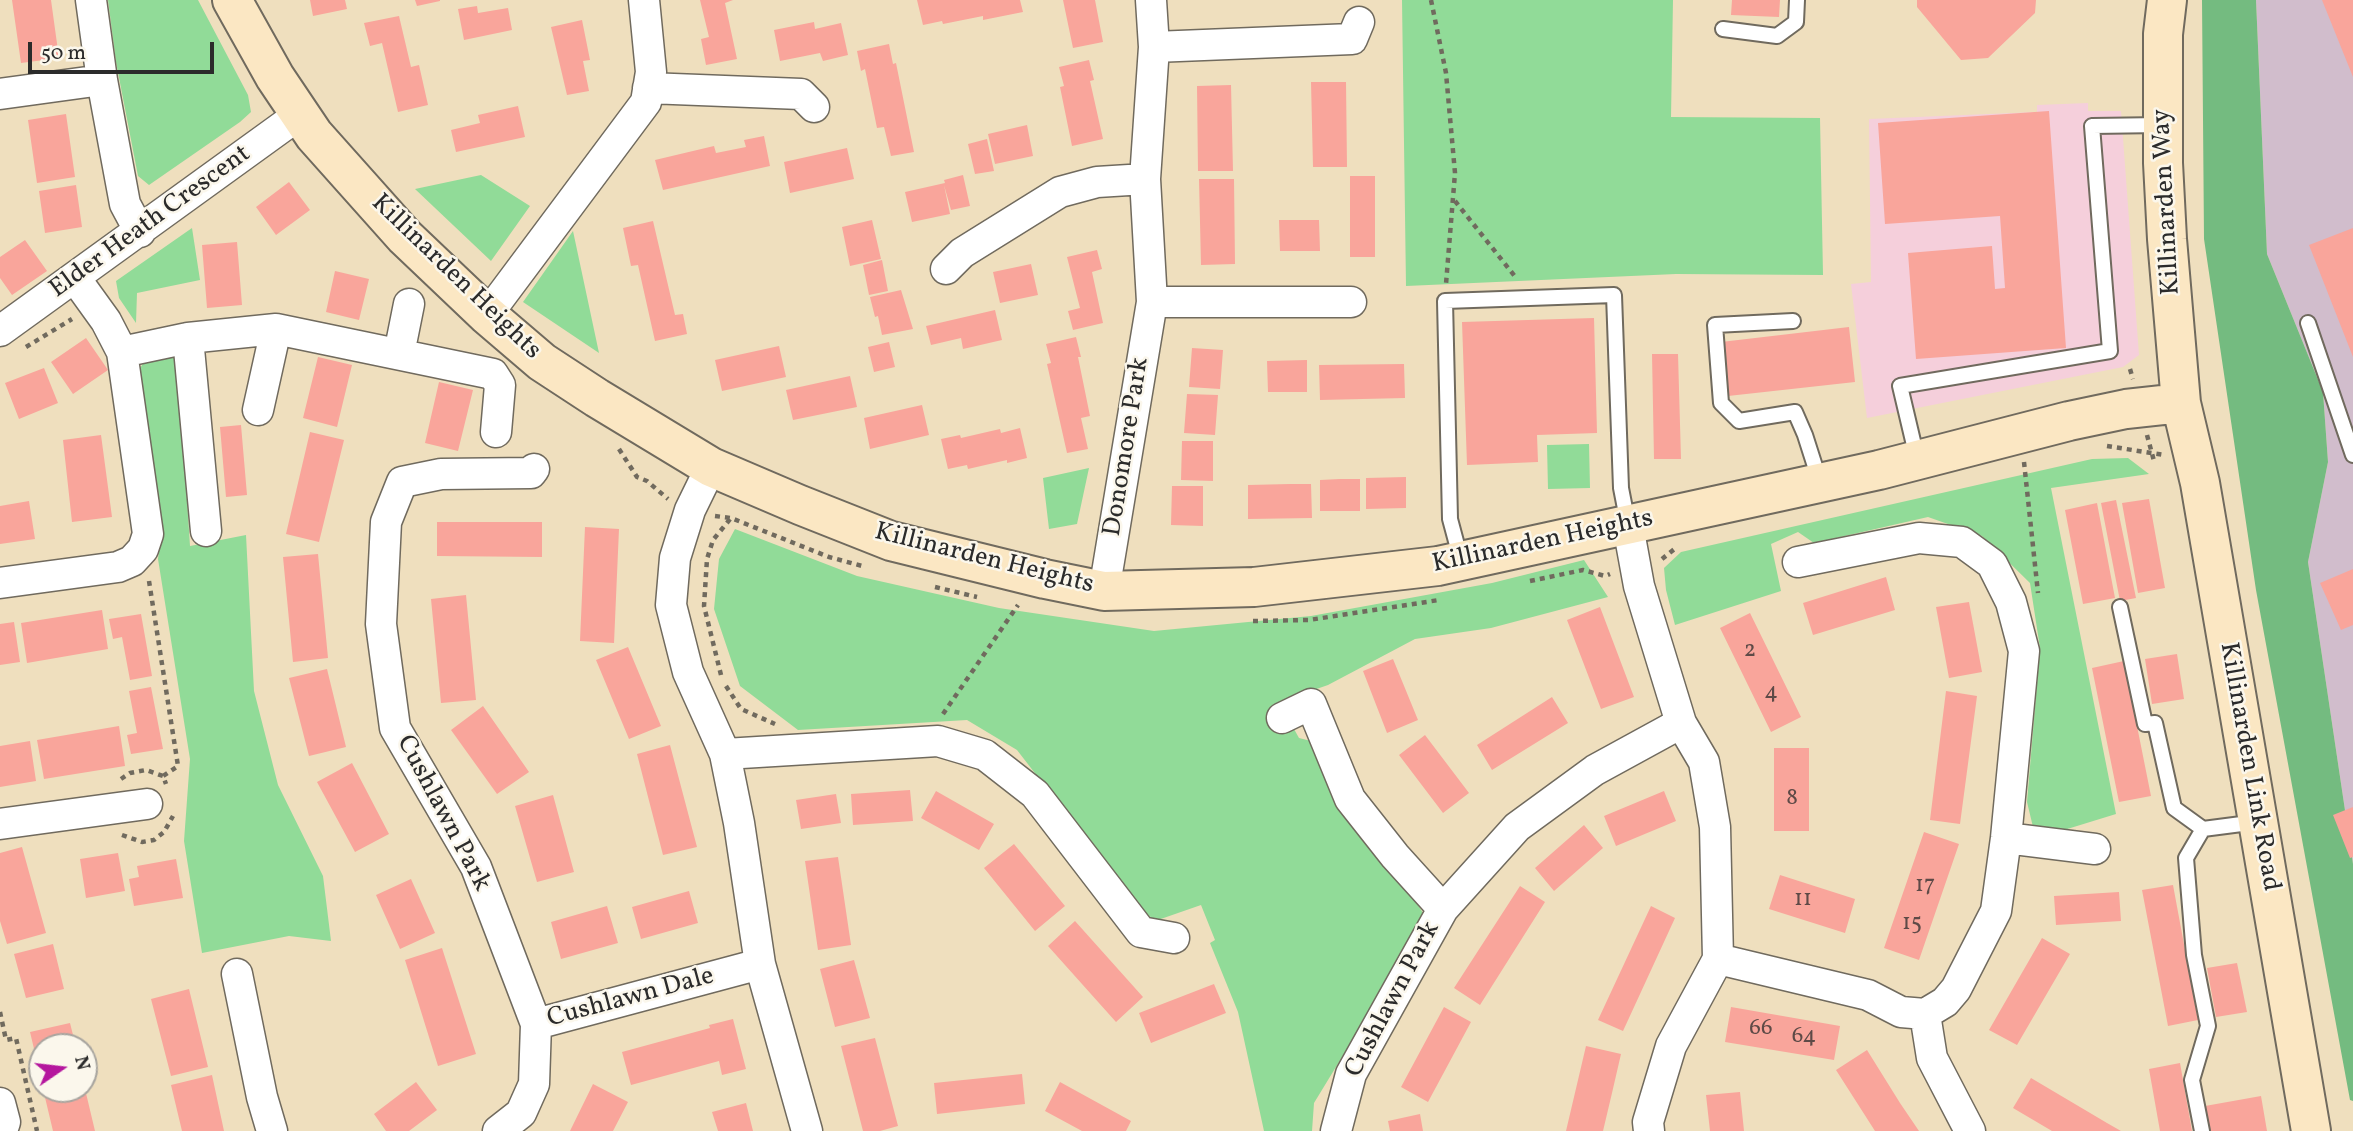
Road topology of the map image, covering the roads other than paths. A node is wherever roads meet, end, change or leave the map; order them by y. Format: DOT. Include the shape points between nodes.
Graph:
graph roads {
  1 [pos="91,0"];
  2 [pos="232,0"];
  3 [pos="644,0"];
  4 [pos="1151,0"];
  5 [pos="1797,0"];
  6 [pos="2166,0"];
  7 [pos="1359,22"];
  8 [pos="1723,29"];
  9 [pos="1154,47"];
  10 [pos="102,80"];
  11 [pos="648,88"];
  12 [pos="0,94"];
  13 [pos="814,107"];
  14 [pos="300,114"];
  15 [pos="2163,125"];
  16 [pos="1145,179"];
  17 [pos="139,232"];
  18 [pos="946,269"];
  19 [pos="75,278"];
  20 [pos="1152,302"];
  21 [pos="1351,302"];
  22 [pos="409,304"];
  23 [pos="486,315"];
  24 [pos="1793,321"];
  25 [pos="2308,323"];
  26 [pos="276,329"];
  27 [pos="188,338"];
  28 [pos="11,340"];
  29 [pos="122,352"];
  30 [pos="399,354"];
  31 [pos="2181,403"];
  32 [pos="258,410"];
  33 [pos="496,432"];
  34 [pos="2353,455"];
  35 [pos="1917,460"];
  36 [pos="711,467"];
  37 [pos="534,469"];
  38 [pos="1820,483"];
  39 [pos="1628,526"];
  40 [pos="206,531"];
  41 [pos="1461,561"];
  42 [pos="1798,562"];
  43 [pos="0,583"];
  44 [pos="1104,591"];
  45 [pos="2120,607"];
  46 [pos="1282,718"];
  47 [pos="1681,723"];
  48 [pos="725,754"];
  49 [pos="148,804"];
  50 [pos="2259,822"];
  51 [pos="0,824"];
  52 [pos="2203,829"];
  53 [pos="2006,838"];
  54 [pos="2095,849"];
  55 [pos="1443,909"];
  56 [pos="1174,938"];
  57 [pos="1718,959"];
  58 [pos="760,964"];
  59 [pos="237,974"];
  60 [pos="1925,1014"];
  61 [pos="536,1024"];
  62 [pos="0,1103"];
  63 [pos="2,1131"];
  64 [pos="272,1131"];
  65 [pos="498,1131"];
  66 [pos="807,1131"];
  67 [pos="1336,1131"];
  68 [pos="1649,1131"];
  69 [pos="1970,1131"];
  70 [pos="2202,1131"];
  71 [pos="2311,1131"];
  1 -- 10 [label="street"];
  2 -- 14 [label="street, Killinarden Heights"];
  3 -- 11 [label="street" via="651,72"];
  4 -- 9 [label="street, Donomore Park"];
  5 -- 8 [label="lane" via="1796,22 1777,36"];
  6 -- 15 [label="street, Killinarden Way"];
  7 -- 9 [label="street" via="1352,39"];
  9 -- 16 [label="street, Donomore Park"];
  10 -- 12 [label="street"];
  10 -- 17 [label="street" via="125,204"];
  11 -- 13 [label="street" via="801,94"];
  11 -- 23 [label="street" via="646,102"];
  14 -- 17 [label="street, Elder Heath Crescent"];
  14 -- 23 [label="street, Killinarden Heights" via="405,237"];
  15 -- 31 [label="street, Killinarden Way" via="2166,239"];
  15 -- 35 [label="lane" via="2092,126 2110,351 1900,386"];
  16 -- 18 [label="street" via="1097,182 1060,192 962,253"];
  16 -- 20 [label="street, Donomore Park"];
  17 -- 19 [label="street, Elder Heath Crescent"];
  19 -- 28 [label="street, Elder Heath Crescent"];
  19 -- 29 [label="street"];
  20 -- 21 [label="street"];
  20 -- 44 [label="street, Donomore Park"];
  22 -- 30 [label="street"];
  23 -- 36 [label="street, Killinarden Heights" via="542,362"];
  24 -- 38 [label="lane" via="1715,326 1721,403 1739,421 1795,412"];
  25 -- 34 [label="lane"];
  26 -- 27 [label="street"];
  26 -- 30 [label="street"];
  26 -- 32 [label="street"];
  27 -- 29 [label="street"];
  27 -- 40 [label="street"];
  29 -- 43 [label="street" via="148,534 143,550 118,567"];
  30 -- 33 [label="street" via="494,374 500,385"];
  31 -- 35 [label="street, Killinarden Heights" via="2068,421"];
  31 -- 50 [label="street, Killinarden Link Road" via="2200,483"];
  35 -- 38 [label="street, Killinarden Heights"];
  36 -- 44 [label="street, Killinarden Heights" via="891,541"];
  36 -- 48 [label="street" via="690,510 675,558 671,605 688,672"];
  37 -- 61 [label="street, Cushlawn Park" via="531,473 441,474 402,482 386,522 381,624 396,728 476,867"];
  38 -- 39 [label="street, Killinarden Heights"];
  39 -- 41 [label="street, Killinarden Heights"];
  39 -- 41 [label="lane" via="1620,488 1614,295 1445,301 1450,519"];
  39 -- 47 [label="street" via="1639,586"];
  41 -- 44 [label="street, Killinarden Heights" via="1254,587"];
  42 -- 53 [label="street" via="1919,538 1962,542 1992,564 2011,602 2024,651"];
  45 -- 52 [label="lane" via="2145,724 2155,723 2174,808"];
  46 -- 55 [label="street, Cushlawn Park" via="1311,704 1350,799"];
  47 -- 55 [label="street, Cushlawn Park" via="1595,769 1517,827"];
  47 -- 57 [label="street" via="1704,762 1715,827"];
  48 -- 56 [label="street" via="939,741 985,755 1035,794 1141,932"];
  48 -- 58 [label="street"];
  49 -- 51 [label="street"];
  50 -- 52 [label="lane"];
  50 -- 71 [label="street, Killinarden Link Road"];
  52 -- 70 [label="lane" via="2186,858 2194,955 2208,1026 2192,1080"];
  53 -- 54 [label="street"];
  53 -- 60 [label="street" via="1996,911 1956,989"];
  55 -- 67 [label="street, Cushlawn Park" via="1351,1074"];
  57 -- 60 [label="street" via="1868,995 1901,1012"];
  57 -- 68 [label="street" via="1671,1046"];
  58 -- 61 [label="street, Cushlawn Dale"];
  58 -- 66 [label="street"];
  59 -- 64 [label="street"];
  60 -- 69 [label="street" via="1932,1058"];
  61 -- 65 [label="street, Cushlawn Dale" via="534,1084 521,1113"];
  62 -- 63 [label="street" via="5,1122"];
}
